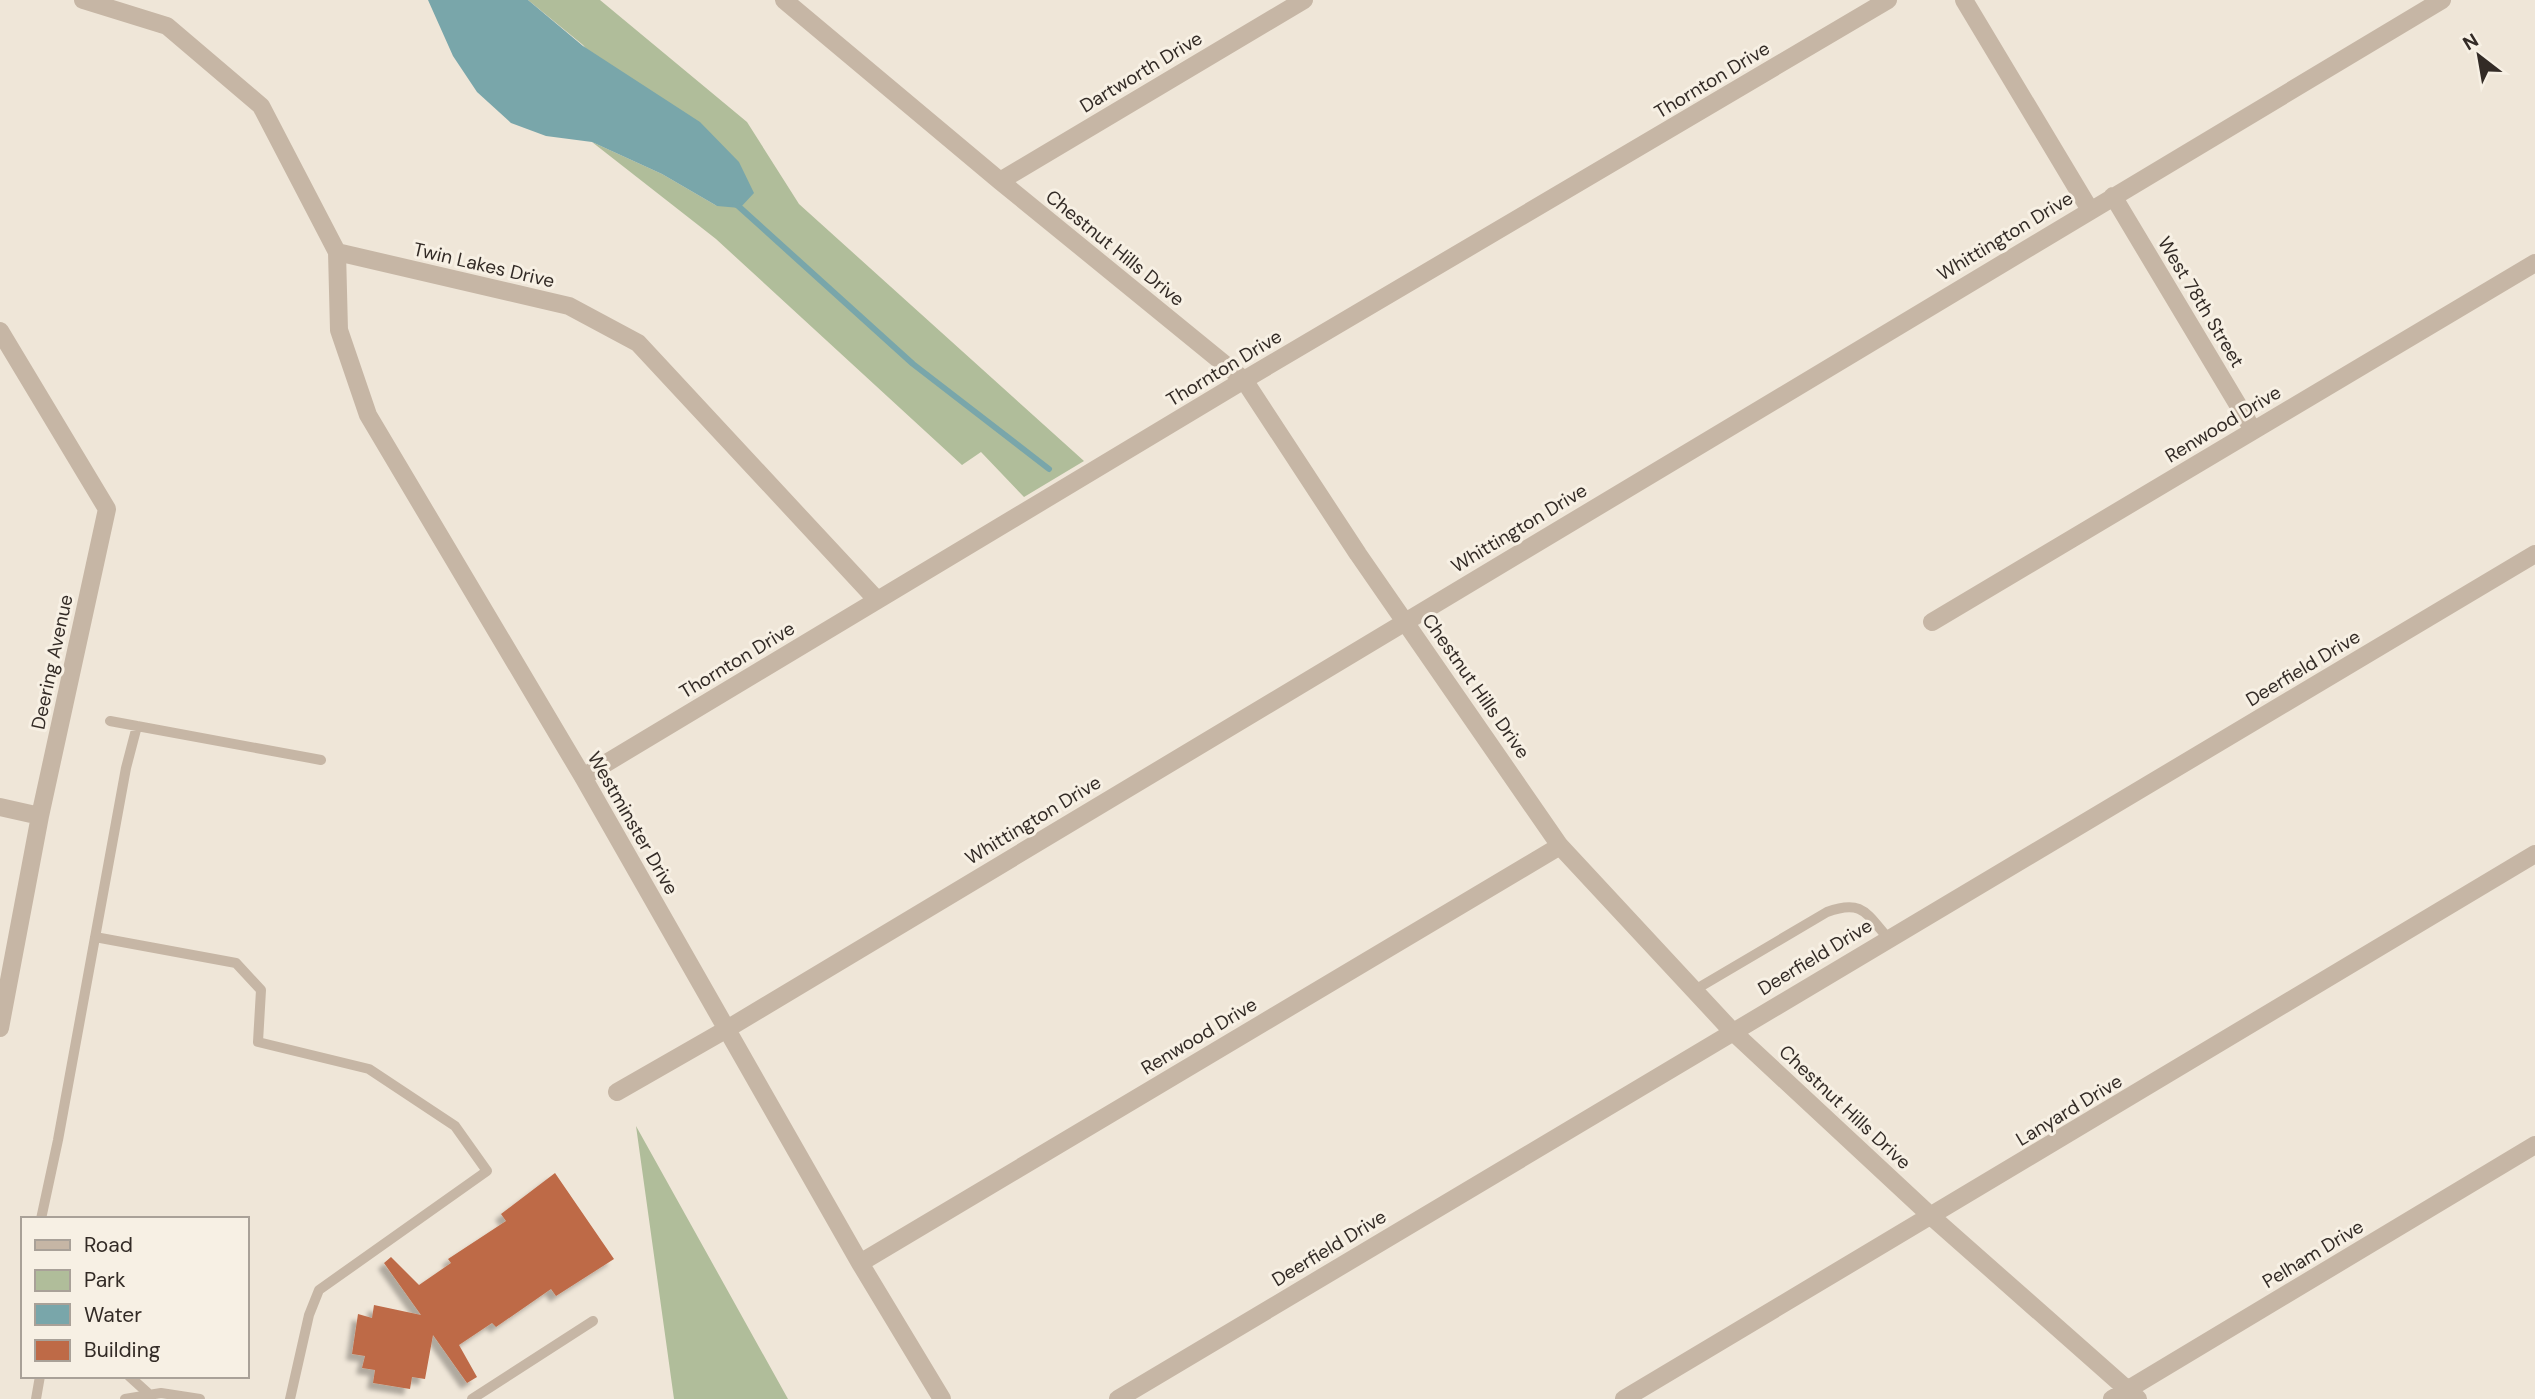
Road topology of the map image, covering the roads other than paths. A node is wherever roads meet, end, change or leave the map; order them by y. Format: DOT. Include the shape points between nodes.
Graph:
graph roads {
  1 [pos="82,0"];
  2 [pos="784,0"];
  3 [pos="1304,0"];
  4 [pos="1888,0"];
  5 [pos="1964,0"];
  6 [pos="2442,0"];
  7 [pos="1000,181"];
  8 [pos="2113,196"];
  9 [pos="2090,210"];
  10 [pos="337,252"];
  11 [pos="2535,263"];
  12 [pos="0,331"];
  13 [pos="1244,380"];
  14 [pos="2253,430"];
  15 [pos="2535,554"];
  16 [pos="877,600"];
  17 [pos="1405,621"];
  18 [pos="1932,622"];
  19 [pos="110,720"];
  20 [pos="137,726"];
  21 [pos="321,760"];
  22 [pos="583,777"];
  23 [pos="0,807"];
  24 [pos="40,816"];
  25 [pos="1560,846"];
  26 [pos="2535,854"];
  27 [pos="95,937"];
  28 [pos="1888,938"];
  29 [pos="1693,991"];
  30 [pos="0,1028"];
  31 [pos="727,1029"];
  32 [pos="1732,1031"];
  33 [pos="617,1092"];
  34 [pos="2535,1145"];
  35 [pos="41,1217"];
  36 [pos="1933,1217"];
  37 [pos="860,1263"];
  38 [pos="593,1321"];
  39 [pos="40,1378"];
  40 [pos="131,1378"];
  41 [pos="150,1395"];
  42 [pos="2126,1396"];
  43 [pos="36,1399"];
  44 [pos="125,1399"];
  45 [pos="200,1399"];
  46 [pos="290,1399"];
  47 [pos="472,1399"];
  48 [pos="942,1399"];
  49 [pos="1118,1399"];
  50 [pos="1624,1399"];
  1 -- 10 [label="street" via="167,26 261,106"];
  2 -- 7 [label="street, Chestnut Hills Drive"];
  3 -- 7 [label="street, Dartworth Drive"];
  4 -- 13 [label="street, Thornton Drive"];
  5 -- 9 [label="street"];
  6 -- 8 [label="street, Whittington Drive"];
  7 -- 13 [label="street, Chestnut Hills Drive"];
  8 -- 9 [label="street, Whittington Drive"];
  8 -- 14 [label="street, West 78th Street"];
  9 -- 17 [label="street, Whittington Drive"];
  10 -- 16 [label="street, Twin Lakes Drive" via="569,306 638,343"];
  10 -- 22 [label="street, Westminster Drive" via="340,330 368,415"];
  11 -- 14 [label="street, Renwood Drive"];
  12 -- 24 [label="street, Deering Avenue" via="107,509"];
  13 -- 16 [label="street, Thornton Drive"];
  13 -- 17 [label="street, Chestnut Hills Drive"];
  14 -- 18 [label="street, Renwood Drive"];
  15 -- 28 [label="street, Deerfield Drive"];
  16 -- 22 [label="street, Thornton Drive"];
  17 -- 25 [label="street, Chestnut Hills Drive"];
  17 -- 31 [label="street, Whittington Drive"];
  19 -- 20 [label="lane"];
  20 -- 21 [label="lane"];
  20 -- 27 [label="lane"];
  22 -- 31 [label="street, Westminster Drive"];
  23 -- 24 [label="street"];
  24 -- 30 [label="street, Deering Avenue"];
  25 -- 29 [label="street, Chestnut Hills Drive"];
  25 -- 37 [label="street, Renwood Drive"];
  26 -- 36 [label="street, Lanyard Drive"];
  27 -- 35 [label="lane"];
  27 -- 46 [label="lane" via="236,963 261,990 258,1042 369,1069 455,1126 488,1171 319,1290"];
  28 -- 29 [label="lane" via="1859,908 1846,905"];
  28 -- 32 [label="street, Deerfield Drive"];
  29 -- 32 [label="street, Chestnut Hills Drive"];
  31 -- 33 [label="street, Whittington Drive"];
  31 -- 37 [label="street, Westminster Drive"];
  32 -- 36 [label="street, Chestnut Hills Drive"];
  32 -- 49 [label="street, Deerfield Drive"];
  34 -- 42 [label="street, Pelham Drive"];
  36 -- 42 [label="street, Chestnut Hills Drive"];
  36 -- 50 [label="street, Lanyard Drive"];
  37 -- 48 [label="street, Westminster Drive"];
  38 -- 47 [label="lane"];
  39 -- 43 [label="lane"];
  40 -- 41 [label="lane"];
  41 -- 44 [label="lane"];
  41 -- 45 [label="lane"];
}
